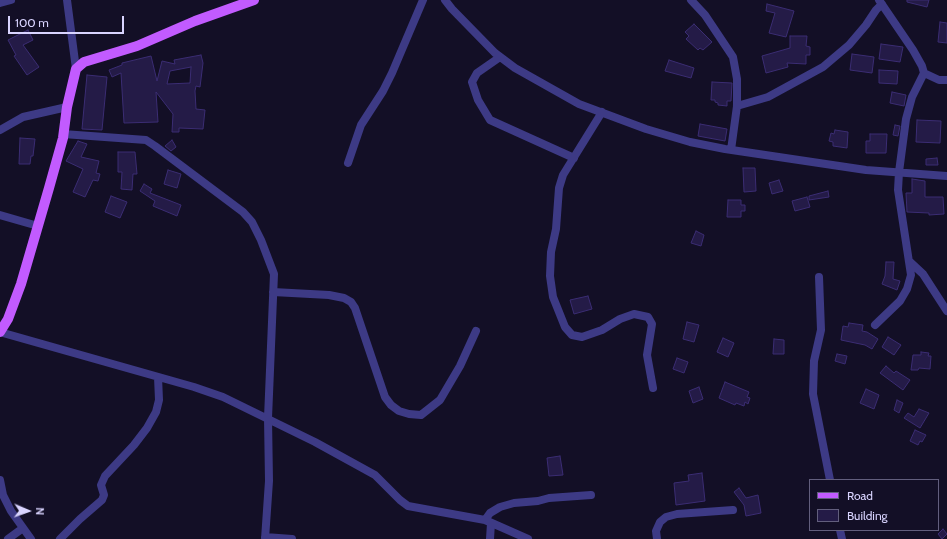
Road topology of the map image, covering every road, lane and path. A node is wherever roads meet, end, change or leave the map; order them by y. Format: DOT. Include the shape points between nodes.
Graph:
graph roads {
  1 [pos="11,0"];
  2 [pos="67,0"];
  3 [pos="254,0"];
  4 [pos="423,0"];
  5 [pos="445,0"];
  6 [pos="690,0"];
  7 [pos="881,2"];
  8 [pos="0,3"];
  9 [pos="500,57"];
  10 [pos="76,69"];
  11 [pos="924,73"];
  12 [pos="947,80"];
  13 [pos="737,106"];
  14 [pos="67,107"];
  15 [pos="602,112"];
  16 [pos="0,130"];
  17 [pos="63,134"];
  18 [pos="730,150"];
  19 [pos="574,158"];
  20 [pos="348,163"];
  21 [pos="899,172"];
  22 [pos="947,176"];
  23 [pos="0,215"];
  24 [pos="38,226"];
  25 [pos="909,261"];
  26 [pos="819,277"];
  27 [pos="273,292"];
  28 [pos="947,311"];
  29 [pos="875,325"];
  30 [pos="476,331"];
  31 [pos="0,332"];
  32 [pos="158,377"];
  33 [pos="653,388"];
  34 [pos="268,418"];
  35 [pos="830,479"];
  36 [pos="0,480"];
  37 [pos="591,495"];
  38 [pos="733,510"];
  39 [pos="488,522"];
  40 [pos="23,528"];
  41 [pos="265,538"];
  42 [pos="8,539"];
  43 [pos="31,539"];
  44 [pos="60,539"];
  45 [pos="292,539"];
  46 [pos="490,539"];
  47 [pos="528,539"];
  48 [pos="657,539"];
  1 -- 8 [label="street"];
  2 -- 10 [label="street"];
  3 -- 10 [label="main road" via="137,46 84,62"];
  4 -- 20 [label="street" via="389,79 361,125"];
  5 -- 9 [label="street"];
  6 -- 13 [label="street" via="705,15 732,57 737,79"];
  7 -- 11 [label="street" via="913,50"];
  7 -- 13 [label="street" via="849,45 823,67 768,97"];
  9 -- 15 [label="street" via="549,88 579,104"];
  9 -- 19 [label="street" via="477,73 472,82 478,100 490,120"];
  10 -- 14 [label="main road"];
  11 -- 12 [label="street" via="939,80"];
  11 -- 21 [label="street" via="912,97 906,118"];
  13 -- 18 [label="street"];
  14 -- 16 [label="street" via="23,118"];
  14 -- 17 [label="main road"];
  15 -- 18 [label="street" via="690,142"];
  15 -- 19 [label="street"];
  17 -- 24 [label="main road"];
  17 -- 27 [label="street" via="146,140 156,146 243,212 252,222 271,262 274,274"];
  18 -- 21 [label="street" via="866,170"];
  19 -- 33 [label="street" via="559,188 556,229 551,252 550,276 554,297 565,327 572,335 582,337 634,314 648,317 652,324 647,355"];
  21 -- 22 [label="street"];
  21 -- 25 [label="street" via="898,190"];
  23 -- 24 [label="street"];
  24 -- 31 [label="main road" via="21,284 8,319"];
  25 -- 28 [label="street" via="923,274"];
  25 -- 29 [label="street" via="911,275 907,289 900,301"];
  26 -- 35 [label="street" via="821,330 814,361 813,394"];
  27 -- 30 [label="street" via="329,295 351,302 385,397 399,411 409,414 421,414 440,400 460,366"];
  27 -- 34 [label="street"];
  31 -- 32 [label="street"];
  32 -- 34 [label="street" via="223,397"];
  32 -- 44 [label="street" via="159,400 147,428 102,481 102,500"];
  34 -- 39 [label="street" via="375,475 408,506"];
  34 -- 41 [label="street"];
  36 -- 40 [label="street" via="11,511"];
  37 -- 39 [label="street" via="514,503 490,513"];
  38 -- 48 [label="street" via="666,517 656,531"];
  39 -- 46 [label="street"];
  39 -- 47 [label="street"];
  40 -- 42 [label="street"];
  40 -- 43 [label="street"];
  41 -- 45 [label="street"];
}
